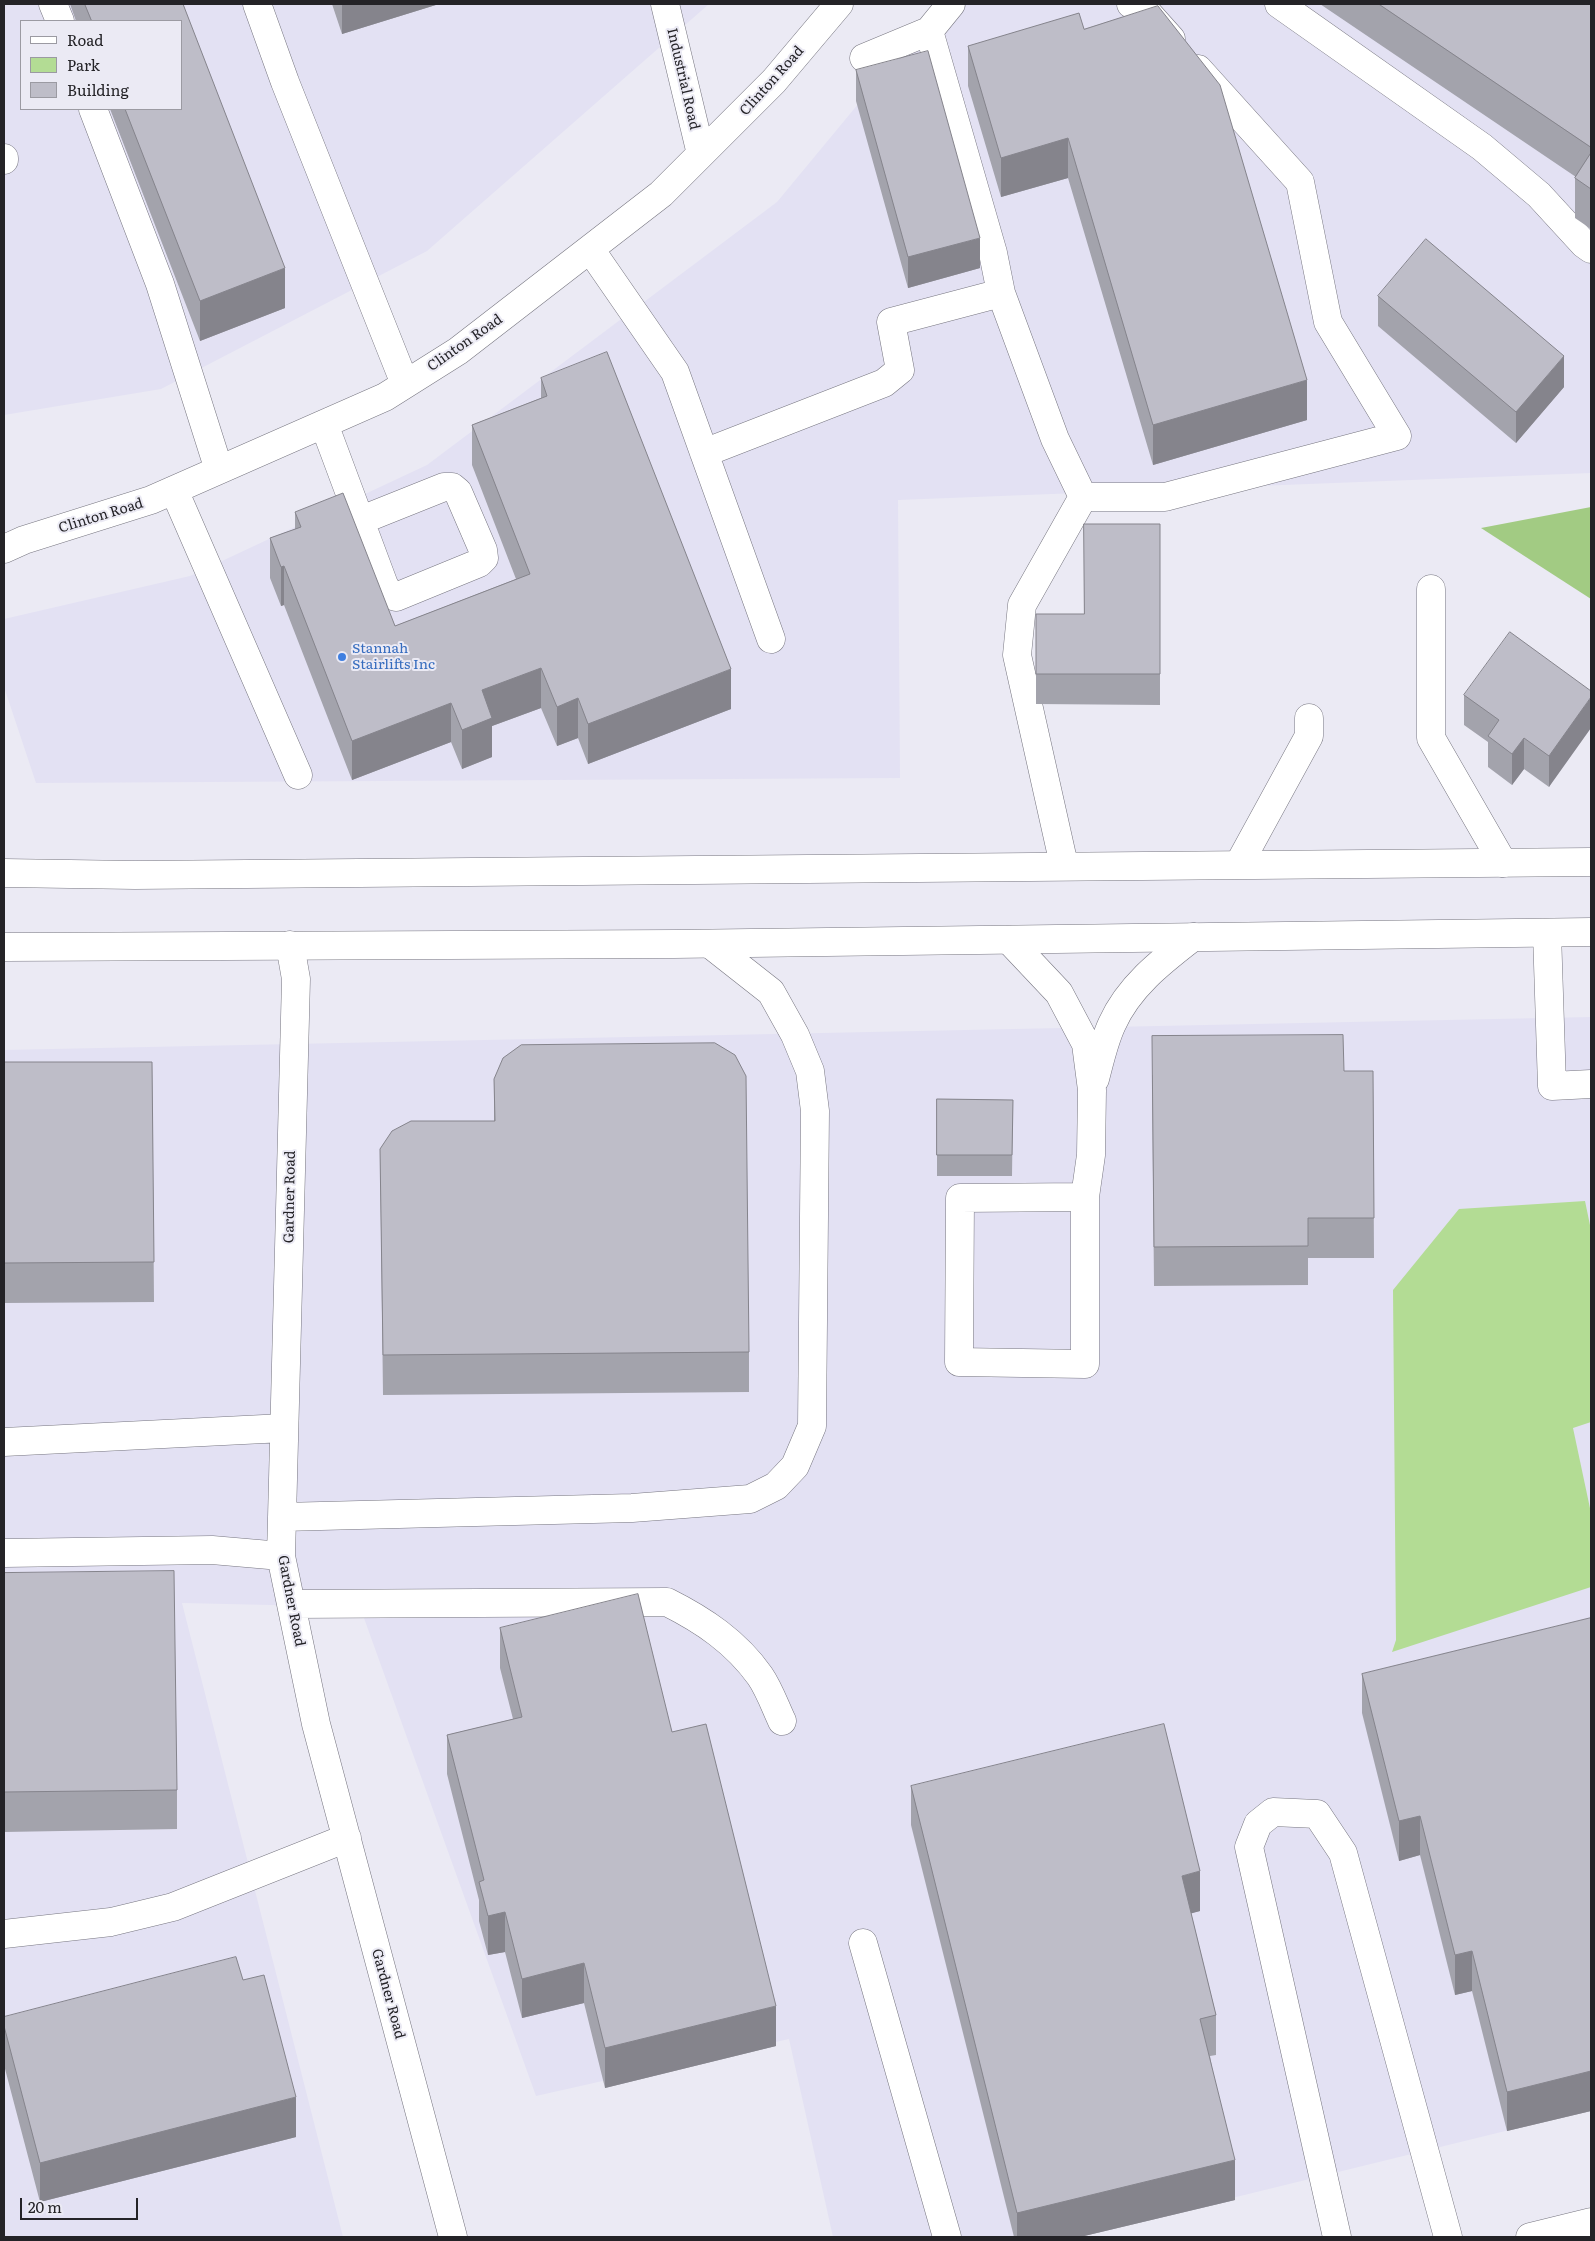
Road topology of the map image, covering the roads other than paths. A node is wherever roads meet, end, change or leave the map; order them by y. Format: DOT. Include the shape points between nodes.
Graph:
graph roads {
  1 [pos="53,4"];
  2 [pos="257,4"];
  3 [pos="665,4"];
  4 [pos="839,4"];
  5 [pos="952,4"];
  6 [pos="1131,4"];
  7 [pos="1279,4"];
  8 [pos="60,20"];
  9 [pos="929,32"];
  10 [pos="864,58"];
  11 [pos="93,110"];
  12 [pos="702,154"];
  13 [pos="590,249"];
  14 [pos="1591,249"];
  15 [pos="1001,293"];
  16 [pos="405,384"];
  17 [pos="324,424"];
  18 [pos="704,452"];
  19 [pos="219,470"];
  20 [pos="174,490"];
  21 [pos="1083,497"];
  22 [pos="359,520"];
  23 [pos="4,549"];
  24 [pos="1431,589"];
  25 [pos="771,639"];
  26 [pos="1309,718"];
  27 [pos="298,775"];
  28 [pos="4,861"];
  29 [pos="1591,862"];
  30 [pos="1503,863"];
  31 [pos="1239,864"];
  32 [pos="1064,865"];
  33 [pos="4,873"];
  34 [pos="135,875"];
  35 [pos="1547,932"];
  36 [pos="1591,932"];
  37 [pos="1194,937"];
  38 [pos="1009,940"];
  39 [pos="710,944"];
  40 [pos="290,945"];
  41 [pos="4,947"];
  42 [pos="1591,1084"];
  43 [pos="1092,1090"];
  44 [pos="1085,1197"];
  45 [pos="284,1428"];
  46 [pos="4,1442"];
  47 [pos="282,1517"];
  48 [pos="4,1553"];
  49 [pos="281,1556"];
  50 [pos="291,1604"];
  51 [pos="782,1721"];
  52 [pos="347,1838"];
  53 [pos="4,1934"];
  54 [pos="864,1943"];
  55 [pos="1591,2222"];
  56 [pos="453,2237"];
  57 [pos="947,2237"];
  58 [pos="1337,2237"];
  59 [pos="1448,2237"];
  60 [pos="1530,2237"];
  1 -- 8 [label="main road"];
  2 -- 16 [label="main road"];
  3 -- 12 [label="main road, Industrial Road"];
  4 -- 12 [label="main road, Clinton Road" via="774,81"];
  5 -- 9 [label="main road"];
  6 -- 21 [label="main road" via="1145,10 1300,182 1328,322 1396,436 1165,497"];
  7 -- 14 [label="main road" via="1482,147 1539,195"];
  9 -- 10 [label="main road"];
  9 -- 15 [label="main road" via="993,253"];
  11 -- 19 [label="main road" via="160,284"];
  12 -- 13 [label="main road, Clinton Road" via="661,194"];
  13 -- 16 [label="main road, Clinton Road" via="458,351"];
  13 -- 18 [label="main road" via="675,372"];
  15 -- 18 [label="main road" via="891,322 900,370 884,383"];
  15 -- 21 [label="main road" via="1055,439"];
  16 -- 17 [label="main road, Clinton Road" via="385,397"];
  17 -- 19 [label="main road, Clinton Road"];
  17 -- 22 [label="main road"];
  18 -- 25 [label="main road"];
  19 -- 20 [label="main road, Clinton Road"];
  20 -- 23 [label="main road, Clinton Road"];
  20 -- 27 [label="main road"];
  21 -- 32 [label="main road" via="1022,606 1017,655"];
  22 -- 22 [label="main road" via="384,586 390,595 396,597 479,563 484,558 484,550 458,492 452,487 444,487"];
  24 -- 30 [label="main road" via="1432,738"];
  26 -- 31 [label="main road" via="1309,736"];
  28 -- 34 [label="main road"];
  29 -- 30 [label="main road"];
  30 -- 31 [label="main road"];
  31 -- 32 [label="main road"];
  32 -- 34 [label="main road"];
  33 -- 34 [label="main road"];
  35 -- 36 [label="main road"];
  35 -- 37 [label="main road"];
  35 -- 42 [label="main road" via="1552,1086"];
  37 -- 38 [label="main road"];
  37 -- 43 [label="main road" via="1159,962 1130,994 1112,1022"];
  38 -- 39 [label="main road"];
  38 -- 43 [label="main road" via="1059,992 1086,1044"];
  39 -- 40 [label="main road"];
  39 -- 47 [label="main road" via="771,992 810,1071 816,1111 812,1426 795,1466 776,1486 750,1498 632,1508"];
  40 -- 41 [label="main road"];
  40 -- 45 [label="main road, Gardner Road" via="296,979"];
  43 -- 44 [label="main road" via="1092,1154"];
  44 -- 44 [label="main road" via="1085,1364 960,1362 960,1198"];
  45 -- 46 [label="main road"];
  45 -- 47 [label="main road, Gardner Road"];
  47 -- 49 [label="main road, Gardner Road"];
  48 -- 49 [label="main road" via="212,1550"];
  49 -- 50 [label="main road, Gardner Road"];
  50 -- 51 [label="main road" via="667,1602 698,1618 734,1646 761,1676"];
  50 -- 52 [label="main road, Gardner Road" via="316,1724"];
  52 -- 53 [label="main road" via="173,1907 111,1922"];
  52 -- 56 [label="main road, Gardner Road"];
  54 -- 57 [label="main road"];
  55 -- 60 [label="main road"];
  58 -- 59 [label="main road" via="1250,1847 1258,1824 1273,1812 1317,1814 1343,1852"];
}
